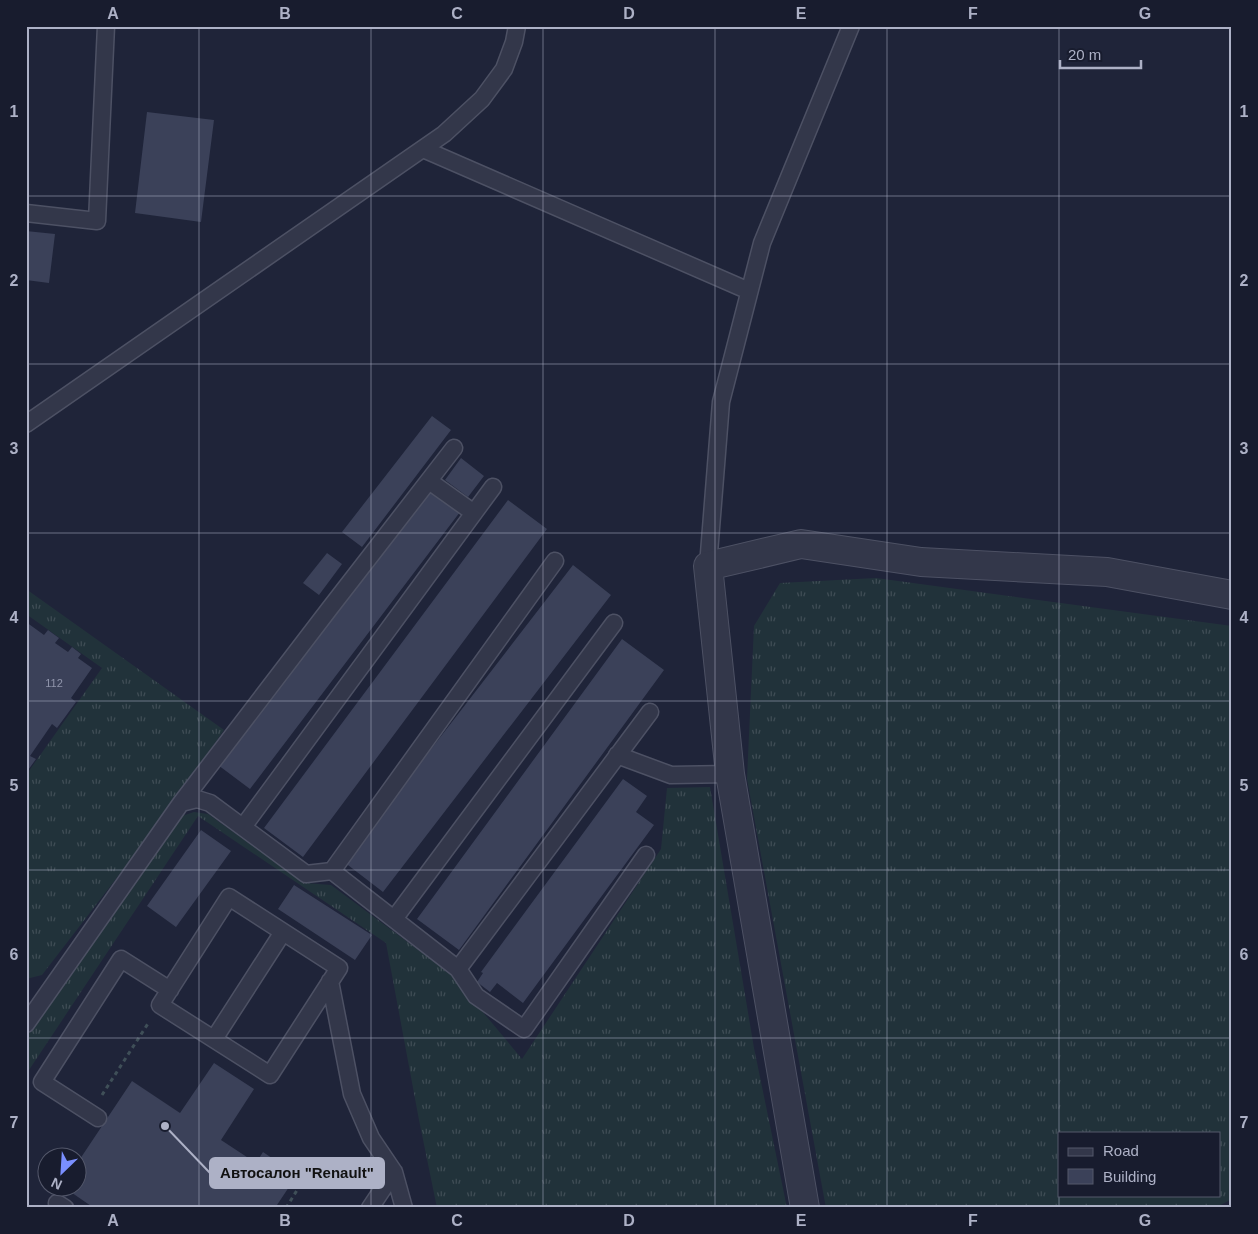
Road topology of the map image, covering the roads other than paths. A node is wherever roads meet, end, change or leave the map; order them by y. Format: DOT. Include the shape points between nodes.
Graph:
graph roads {
  1 [pos="106,26"];
  2 [pos="517,26"];
  3 [pos="851,26"];
  4 [pos="423,149"];
  5 [pos="26,212"];
  6 [pos="749,291"];
  7 [pos="26,424"];
  8 [pos="454,448"];
  9 [pos="429,481"];
  10 [pos="493,487"];
  11 [pos="474,513"];
  12 [pos="555,561"];
  13 [pos="708,566"];
  14 [pos="1232,595"];
  15 [pos="614,623"];
  16 [pos="650,712"];
  17 [pos="616,755"];
  18 [pos="730,774"];
  19 [pos="181,803"];
  20 [pos="244,827"];
  21 [pos="646,855"];
  22 [pos="332,871"];
  23 [pos="394,919"];
  24 [pos="283,932"];
  25 [pos="458,969"];
  26 [pos="330,981"];
  27 [pos="170,990"];
  28 [pos="31,1006"];
  29 [pos="26,1024"];
  30 [pos="214,1040"];
  31 [pos="94,1115"];
  32 [pos="394,1172"];
  33 [pos="370,1208"];
  34 [pos="404,1208"];
  35 [pos="804,1208"];
  1 -- 5 [label="lane" via="97,221"];
  2 -- 4 [label="lane" via="504,69 482,99"];
  3 -- 6 [label="lane" via="762,243"];
  4 -- 6 [label="lane"];
  4 -- 7 [label="lane"];
  6 -- 13 [label="lane" via="721,402"];
  8 -- 9 [label="lane"];
  9 -- 11 [label="lane"];
  9 -- 19 [label="lane"];
  10 -- 11 [label="lane"];
  11 -- 20 [label="lane"];
  12 -- 22 [label="lane"];
  13 -- 14 [label="street" via="801,544 921,562 1108,572"];
  13 -- 18 [label="street"];
  15 -- 23 [label="lane"];
  16 -- 17 [label="lane"];
  17 -- 18 [label="lane" via="671,775"];
  17 -- 25 [label="lane"];
  18 -- 35 [label="street"];
  19 -- 20 [label="lane" via="197,799 210,803"];
  19 -- 28 [label="lane"];
  20 -- 22 [label="lane" via="306,874"];
  21 -- 25 [label="lane" via="524,1029 476,996"];
  22 -- 23 [label="lane"];
  23 -- 25 [label="lane"];
  24 -- 26 [label="lane" via="338,968"];
  24 -- 27 [label="lane" via="229,897"];
  24 -- 30 [label="lane"];
  26 -- 30 [label="lane" via="270,1075"];
  26 -- 32 [label="lane" via="352,1094 371,1138"];
  27 -- 30 [label="lane" via="160,1005"];
  27 -- 31 [label="lane" via="121,958 42,1082"];
  28 -- 29 [label="lane"];
  32 -- 33 [label="lane"];
  32 -- 34 [label="lane"];
}
